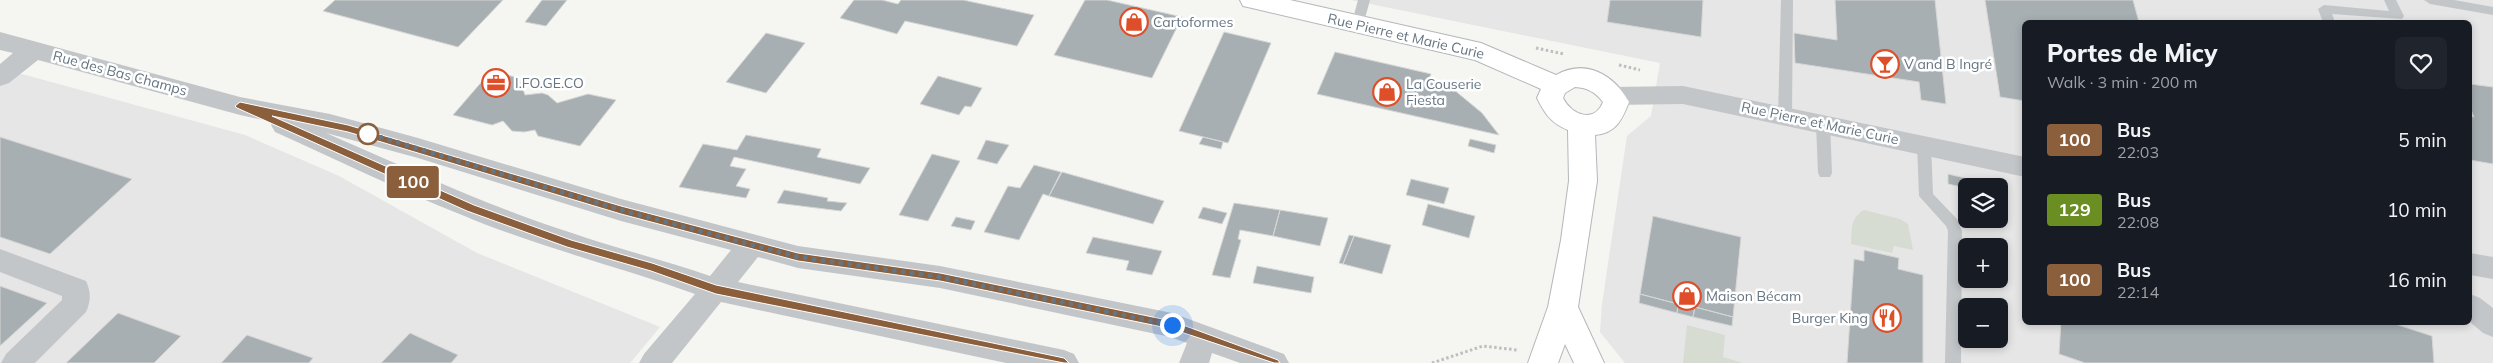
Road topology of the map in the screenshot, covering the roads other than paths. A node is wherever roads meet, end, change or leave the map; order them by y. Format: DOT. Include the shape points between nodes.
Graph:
graph roads {
  1 [pos="1252,0"];
  2 [pos="1787,0"];
  3 [pos="2390,0"];
  4 [pos="2430,0"];
  5 [pos="1361,11"];
  6 [pos="2493,11"];
  7 [pos="2327,20"];
  8 [pos="0,41"];
  9 [pos="34,50"];
  10 [pos="0,77"];
  11 [pos="1556,85"];
  12 [pos="1613,96"];
  13 [pos="240,106"];
  14 [pos="1785,116"];
  15 [pos="1823,124"];
  16 [pos="1581,125"];
  17 [pos="1924,146"];
  18 [pos="2022,166"];
  19 [pos="1826,173"];
  20 [pos="752,245"];
  21 [pos="0,260"];
  22 [pos="2472,264"];
  23 [pos="2493,268"];
  24 [pos="716,289"];
  25 [pos="1563,307"];
  26 [pos="2472,308"];
  27 [pos="2493,325"];
  28 [pos="1204,336"];
  29 [pos="1531,357"];
  30 [pos="16,363"];
  31 [pos="654,363"];
  32 [pos="1064,363"];
  33 [pos="1194,363"];
  34 [pos="1274,363"];
  35 [pos="1589,363"];
  36 [pos="1953,363"];
  1 -- 5 [label="street, Rue Pierre et Marie Curie"];
  2 -- 14 [label="lane"];
  3 -- 7 [label="lane" via="2398,16 2324,8"];
  4 -- 6 [label="lane"];
  5 -- 11 [label="street, Rue Pierre et Marie Curie" via="1481,52"];
  8 -- 9 [label="street, Rue des Bas Champs"];
  9 -- 10 [label="street"];
  9 -- 13 [label="street, Rue des Bas Champs"];
  11 -- 12 [label="street" via="1571,78 1591,79"];
  11 -- 16 [label="street" via="1550,98 1556,112"];
  12 -- 14 [label="street, Rue Pierre et Marie Curie" via="1683,95"];
  12 -- 16 [label="street" via="1615,108 1608,120"];
  13 -- 20 [label="street, Rue des Bas Champs" via="348,128 621,210"];
  13 -- 24 [label="street, Rue des Bas Champs" via="471,208 570,244"];
  14 -- 15 [label="street, Rue Pierre et Marie Curie"];
  15 -- 17 [label="street, Rue Pierre et Marie Curie"];
  15 -- 19 [label="lane"];
  16 -- 25 [label="street" via="1583,181"];
  17 -- 18 [label="street, Rue Pierre et Marie Curie"];
  17 -- 36 [label="lane" via="1926,196 1952,223 1954,231"];
  20 -- 24 [label="street"];
  20 -- 28 [label="street, Rue des Bas Champs" via="798,257 940,277 1172,325"];
  21 -- 30 [label="street" via="76,289 76,304"];
  22 -- 23 [label="street"];
  24 -- 31 [label="street"];
  24 -- 32 [label="street, Rue des Bas Champs"];
  25 -- 29 [label="street"];
  25 -- 35 [label="street"];
  26 -- 27 [label="street"];
  28 -- 33 [label="street"];
  28 -- 34 [label="street, Rue des Bas Champs"];
}
